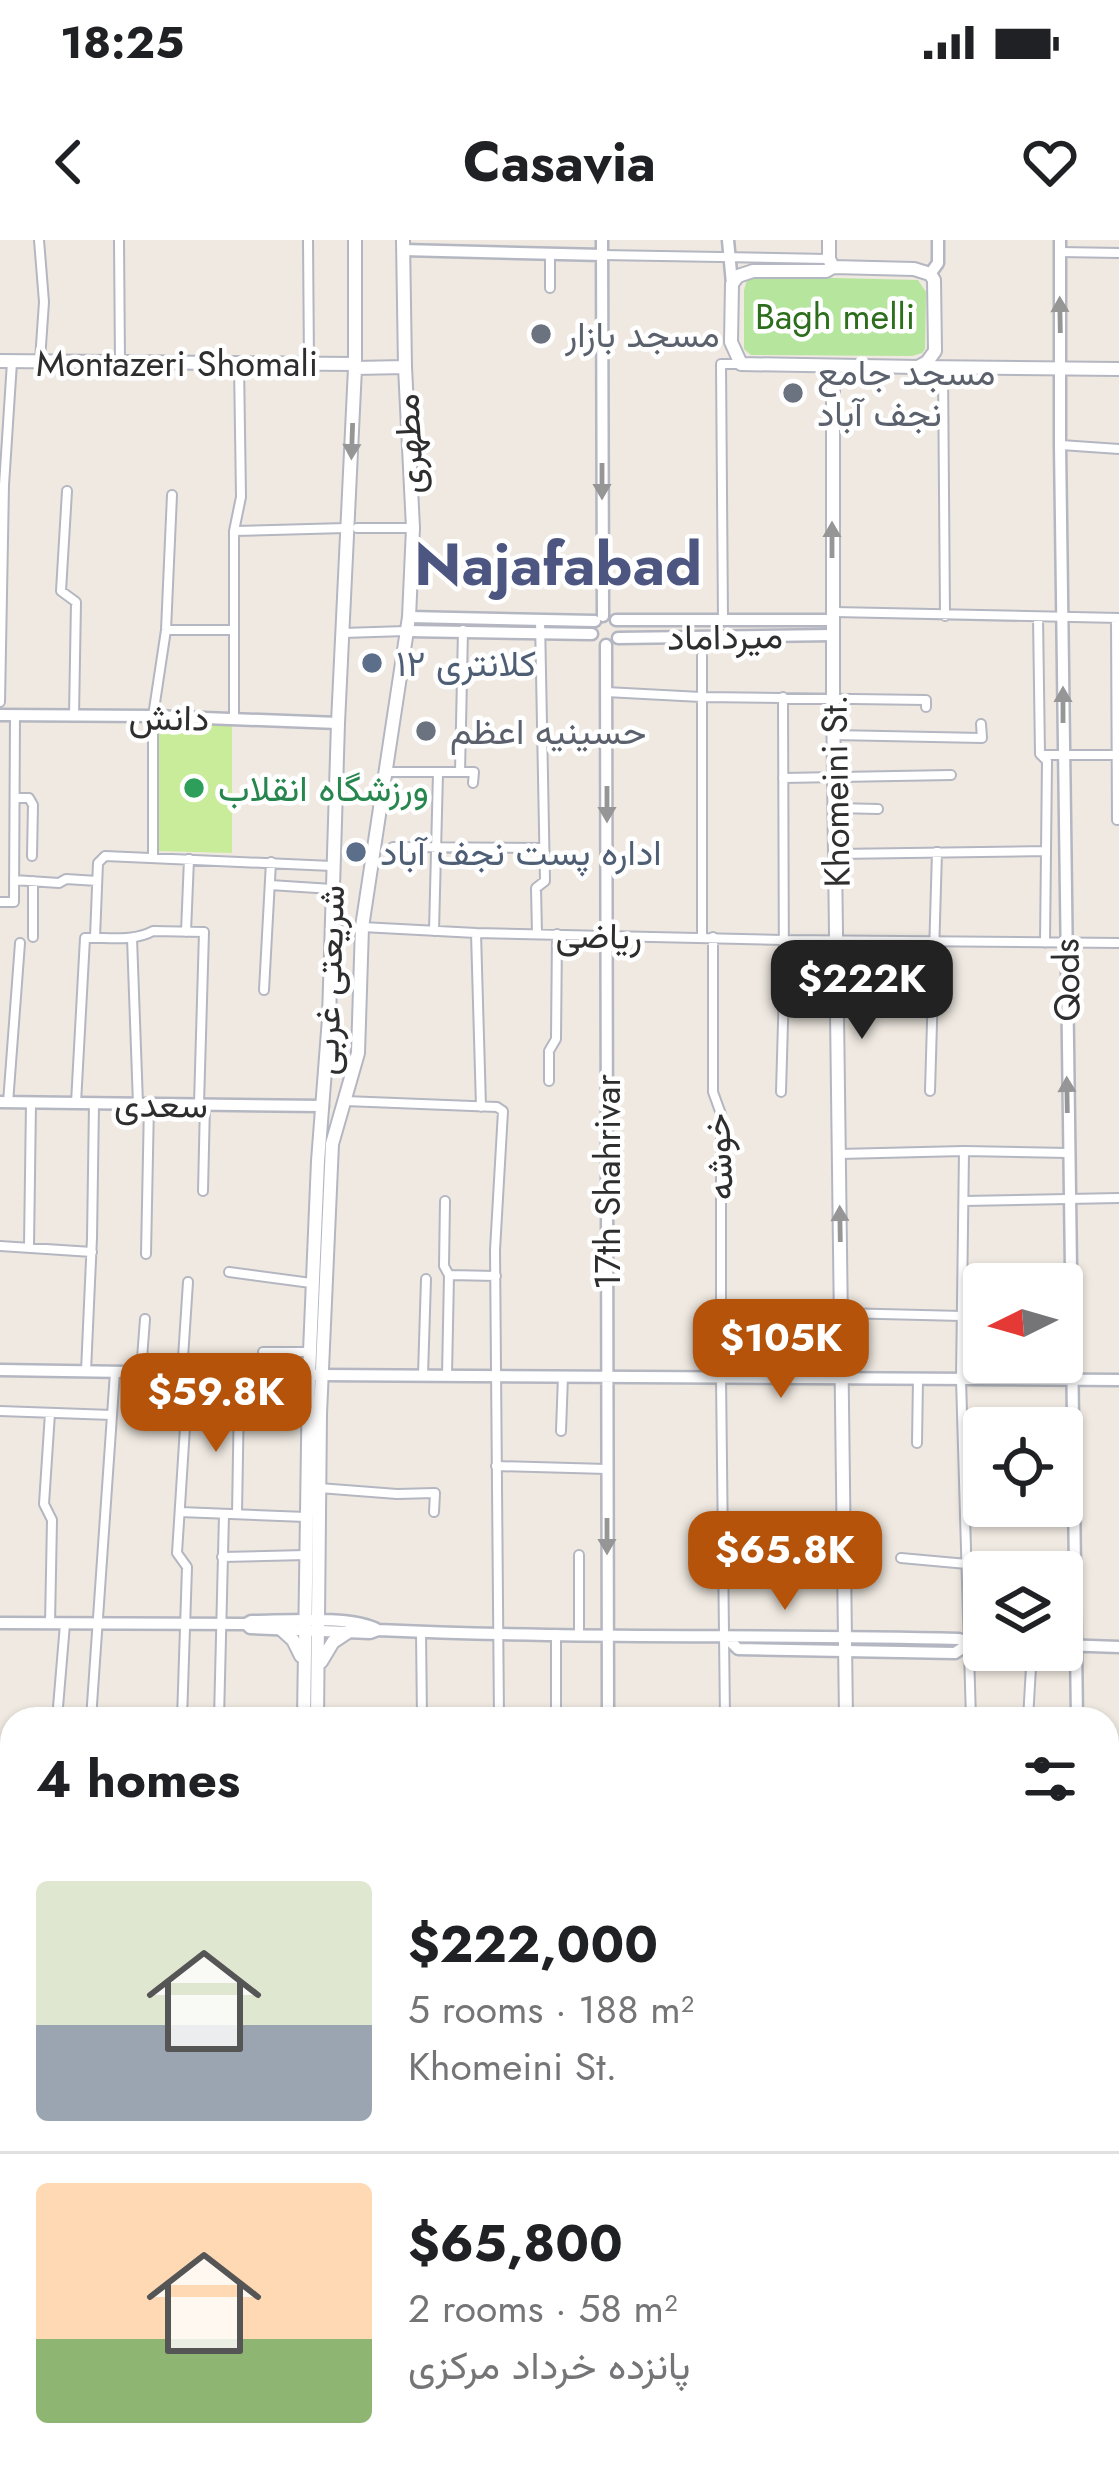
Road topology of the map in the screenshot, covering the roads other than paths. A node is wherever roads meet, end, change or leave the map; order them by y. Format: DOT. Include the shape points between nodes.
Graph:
graph roads {
  1 [pos="39,240"];
  2 [pos="119,240"];
  3 [pos="308,240"];
  4 [pos="355,240"];
  5 [pos="602,240"];
  6 [pos="728,240"];
  7 [pos="829,240"];
  8 [pos="938,240"];
  9 [pos="403,245"];
  10 [pos="489,246"];
  11 [pos="1060,246"];
  12 [pos="550,252"];
  13 [pos="1119,253"];
  14 [pos="602,255"];
  15 [pos="728,258"];
  16 [pos="831,263"];
  17 [pos="930,274"];
  18 [pos="731,284"];
  19 [pos="550,288"];
  20 [pos="6,362"];
  21 [pos="40,362"];
  22 [pos="120,363"];
  23 [pos="239,364"];
  24 [pos="309,364"];
  25 [pos="355,364"];
  26 [pos="405,364"];
  27 [pos="741,364"];
  28 [pos="832,366"];
  29 [pos="918,367"];
  30 [pos="943,367"];
  31 [pos="1061,369"];
  32 [pos="1119,369"];
  33 [pos="1060,445"];
  34 [pos="1119,448"];
  35 [pos="67,491"];
  36 [pos="172,495"];
  37 [pos="352,528"];
  38 [pos="413,528"];
  39 [pos="234,531"];
  40 [pos="945,616"];
  41 [pos="1038,617"];
  42 [pos="1062,617"];
  43 [pos="1118,618"];
  44 [pos="723,621"];
  45 [pos="833,622"];
  46 [pos="601,623"];
  47 [pos="408,624"];
  48 [pos="463,626"];
  49 [pos="540,626"];
  50 [pos="166,630"];
  51 [pos="233,630"];
  52 [pos="343,633"];
  53 [pos="618,638"];
  54 [pos="606,645"];
  55 [pos="702,656"];
  56 [pos="606,692"];
  57 [pos="701,697"];
  58 [pos="783,698"];
  59 [pos="833,698"];
  60 [pos="0,702"];
  61 [pos="926,707"];
  62 [pos="0,715"];
  63 [pos="15,715"];
  64 [pos="74,716"];
  65 [pos="153,716"];
  66 [pos="234,718"];
  67 [pos="338,723"];
  68 [pos="981,724"];
  69 [pos="834,735"];
  70 [pos="1040,754"];
  71 [pos="1064,755"];
  72 [pos="1118,755"];
  73 [pos="387,772"];
  74 [pos="438,772"];
  75 [pos="460,772"];
  76 [pos="951,776"];
  77 [pos="783,778"];
  78 [pos="835,778"];
  79 [pos="473,783"];
  80 [pos="15,797"];
  81 [pos="835,808"];
  82 [pos="878,809"];
  83 [pos="1117,820"];
  84 [pos="393,847"];
  85 [pos="437,848"];
  86 [pos="544,848"];
  87 [pos="1046,851"];
  88 [pos="937,852"];
  89 [pos="836,854"];
  90 [pos="32,856"];
  91 [pos="153,857"];
  92 [pos="189,859"];
  93 [pos="271,862"];
  94 [pos="332,866"];
  95 [pos="14,880"];
  96 [pos="33,881"];
  97 [pos="98,881"];
  98 [pos="270,885"];
  99 [pos="332,889"];
  100 [pos="0,902"];
  101 [pos="331,918"];
  102 [pos="360,928"];
  103 [pos="434,931"];
  104 [pos="186,932"];
  105 [pos="476,933"];
  106 [pos="537,934"];
  107 [pos="556,934"];
  108 [pos="608,935"];
  109 [pos="34,937"];
  110 [pos="95,937"];
  111 [pos="702,937"];
  112 [pos="713,937"];
  113 [pos="132,938"];
  114 [pos="837,939"];
  115 [pos="784,940"];
  116 [pos="934,940"];
  117 [pos="20,943"];
  118 [pos="1045,943"];
  119 [pos="1065,943"];
  120 [pos="1119,943"];
  121 [pos="331,944"];
  122 [pos="264,990"];
  123 [pos="549,1081"];
  124 [pos="930,1091"];
  125 [pos="781,1092"];
  126 [pos="345,1101"];
  127 [pos="4,1102"];
  128 [pos="31,1103"];
  129 [pos="76,1103"];
  130 [pos="94,1103"];
  131 [pos="143,1104"];
  132 [pos="202,1104"];
  133 [pos="322,1106"];
  134 [pos="481,1106"];
  135 [pos="332,1144"];
  136 [pos="964,1151"];
  137 [pos="1068,1153"];
  138 [pos="839,1154"];
  139 [pos="203,1191"];
  140 [pos="1069,1198"];
  141 [pos="1119,1198"];
  142 [pos="445,1201"];
  143 [pos="964,1201"];
  144 [pos="0,1246"];
  145 [pos="29,1246"];
  146 [pos="92,1252"];
  147 [pos="146,1254"];
  148 [pos="1070,1263"];
  149 [pos="229,1272"];
  150 [pos="448,1275"];
  151 [pos="496,1276"];
  152 [pos="426,1279"];
  153 [pos="188,1282"];
  154 [pos="313,1284"];
  155 [pos="841,1313"];
  156 [pos="962,1316"];
  157 [pos="145,1319"];
  158 [pos="263,1352"];
  159 [pos="310,1352"];
  160 [pos="0,1370"];
  161 [pos="86,1371"];
  162 [pos="115,1372"];
  163 [pos="141,1372"];
  164 [pos="182,1372"];
  165 [pos="315,1375"];
  166 [pos="423,1375"];
  167 [pos="447,1376"];
  168 [pos="495,1376"];
  169 [pos="563,1376"];
  170 [pos="607,1377"];
  171 [pos="721,1378"];
  172 [pos="842,1378"];
  173 [pos="917,1379"];
  174 [pos="961,1379"];
  175 [pos="1083,1380"];
  176 [pos="1119,1380"];
  177 [pos="1071,1383"];
  178 [pos="239,1396"];
  179 [pos="276,1396"];
  180 [pos="0,1411"];
  181 [pos="50,1413"];
  182 [pos="112,1414"];
  183 [pos="561,1431"];
  184 [pos="917,1443"];
  185 [pos="496,1466"];
  186 [pos="607,1469"];
  187 [pos="320,1488"];
  188 [pos="180,1512"];
  189 [pos="434,1512"];
  190 [pos="224,1514"];
  191 [pos="237,1514"];
  192 [pos="306,1517"];
  193 [pos="968,1551"];
  194 [pos="1069,1551"];
  195 [pos="306,1555"];
  196 [pos="579,1555"];
  197 [pos="223,1557"];
  198 [pos="901,1558"];
  199 [pos="963,1564"];
  200 [pos="97,1622"];
  201 [pos="0,1623"];
  202 [pos="50,1624"];
  203 [pos="64,1624"];
  204 [pos="185,1624"];
  205 [pos="220,1624"];
  206 [pos="246,1624"];
  207 [pos="312,1625"];
  208 [pos="281,1629"];
  209 [pos="378,1630"];
  210 [pos="348,1632"];
  211 [pos="422,1632"];
  212 [pos="498,1634"];
  213 [pos="556,1634"];
  214 [pos="579,1634"];
  215 [pos="607,1634"];
  216 [pos="726,1637"];
  217 [pos="845,1643"];
  218 [pos="1083,1646"];
  219 [pos="1119,1647"];
  220 [pos="963,1650"];
  221 [pos="311,1668"];
  222 [pos="975,1671"];
  223 [pos="1031,1671"];
  224 [pos="1071,1671"];
  225 [pos="59,1707"];
  226 [pos="92,1707"];
  227 [pos="182,1707"];
  228 [pos="219,1707"];
  229 [pos="306,1707"];
  230 [pos="316,1707"];
  231 [pos="422,1707"];
  232 [pos="499,1707"];
  233 [pos="556,1707"];
  234 [pos="608,1707"];
  235 [pos="725,1707"];
  236 [pos="846,1707"];
  237 [pos="972,1707"];
  238 [pos="1029,1707"];
  239 [pos="1076,1707"];
  1 -- 21 [label="street"];
  2 -- 22 [label="street"];
  3 -- 24 [label="street"];
  4 -- 25 [label="main road, شریعتی غربی"];
  5 -- 14 [label="street"];
  6 -- 15 [label="street"];
  7 -- 16 [label="main road"];
  8 -- 17 [label="street"];
  9 -- 10 [label="street"];
  9 -- 26 [label="main road, مطهری"];
  10 -- 12 [label="street"];
  11 -- 13 [label="street"];
  31 -- 11 [label="street, Qods, one-way"];
  12 -- 14 [label="street"];
  12 -- 19 [label="street"];
  14 -- 15 [label="street"];
  14 -- 46 [label="street, one-way"];
  15 -- 16 [label="street"];
  15 -- 18 [label="street"];
  16 -- 17 [label="main road"];
  16 -- 18 [label="main road" via="826,271 753,271"];
  17 -- 29 [label="main road" via="934,351"];
  18 -- 27 [label="main road" via="731,342"];
  20 -- 21 [label="main road, Montazeri Shomali"];
  20 -- 60 [label="street"];
  21 -- 22 [label="main road, Montazeri Shomali"];
  22 -- 23 [label="main road, Montazeri Shomali"];
  23 -- 24 [label="main road, Montazeri Shomali"];
  23 -- 39 [label="street"];
  24 -- 25 [label="main road, Montazeri Shomali"];
  25 -- 26 [label="main road, Montazeri Shomali"];
  25 -- 37 [label="main road, شریعتی غربی, one-way"];
  26 -- 38 [label="main road, مطهری"];
  27 -- 28 [label="main road"];
  27 -- 44 [label="street" via="721,364"];
  28 -- 29 [label="main road"];
  45 -- 28 [label="main road, Khomeini St., one-way"];
  29 -- 30 [label="main road"];
  30 -- 31 [label="main road"];
  30 -- 40 [label="street"];
  31 -- 32 [label="main road"];
  31 -- 33 [label="street, Qods"];
  33 -- 34 [label="street"];
  33 -- 42 [label="street, Qods"];
  35 -- 64 [label="street" via="62,590 76,602"];
  36 -- 50 [label="street"];
  37 -- 38 [label="street"];
  37 -- 39 [label="street"];
  37 -- 52 [label="main road, شریعتی غربی"];
  38 -- 47 [label="main road, مطهری"];
  39 -- 51 [label="street"];
  40 -- 41 [label="street"];
  40 -- 45 [label="street"];
  41 -- 42 [label="street"];
  41 -- 70 [label="street"];
  42 -- 43 [label="street"];
  71 -- 42 [label="street, Qods, one-way"];
  43 -- 72 [label="street"];
  44 -- 45 [label="street"];
  44 -- 46 [label="street"];
  45 -- 53 [label="street, میرداماد"];
  45 -- 59 [label="main road, Khomeini St."];
  46 -- 49 [label="street"];
  46 -- 53 [label="street" via="620,628"];
  46 -- 54 [label="street" via="597,642"];
  47 -- 48 [label="street"];
  47 -- 52 [label="street"];
  47 -- 73 [label="main road, مطهری"];
  48 -- 49 [label="street"];
  48 -- 75 [label="street"];
  49 -- 86 [label="street"];
  50 -- 51 [label="street"];
  50 -- 65 [label="street"];
  51 -- 66 [label="street"];
  52 -- 67 [label="main road, شریعتی غربی"];
  53 -- 54 [label="street"];
  54 -- 56 [label="street, 17th Shahrivar"];
  55 -- 57 [label="street"];
  56 -- 57 [label="street"];
  56 -- 108 [label="street, 17th Shahrivar, one-way"];
  57 -- 58 [label="street"];
  57 -- 111 [label="street"];
  58 -- 59 [label="street"];
  58 -- 77 [label="street"];
  59 -- 61 [label="street" via="926,700"];
  59 -- 69 [label="main road, Khomeini St."];
  62 -- 63 [label="street, دانش"];
  63 -- 64 [label="street, دانش"];
  63 -- 80 [label="street"];
  64 -- 65 [label="street, دانش"];
  65 -- 66 [label="street, دانش"];
  65 -- 91 [label="street"];
  66 -- 67 [label="street, دانش"];
  67 -- 94 [label="main road, شریعتی غربی"];
  68 -- 69 [label="street" via="982,738"];
  69 -- 78 [label="main road, Khomeini St."];
  70 -- 71 [label="street"];
  70 -- 87 [label="street"];
  71 -- 72 [label="street"];
  71 -- 119 [label="street, Qods"];
  72 -- 83 [label="street"];
  73 -- 74 [label="street"];
  73 -- 102 [label="main road, مطهری"];
  74 -- 75 [label="street"];
  74 -- 85 [label="street"];
  75 -- 79 [label="street" via="474,772"];
  76 -- 78 [label="street"];
  77 -- 78 [label="street"];
  77 -- 115 [label="street"];
  78 -- 81 [label="main road, Khomeini St."];
  80 -- 90 [label="street" via="33,805"];
  80 -- 95 [label="street"];
  81 -- 82 [label="street"];
  81 -- 89 [label="main road, Khomeini St."];
  84 -- 85 [label="street"];
  85 -- 86 [label="street"];
  85 -- 103 [label="street"];
  86 -- 106 [label="street"];
  87 -- 88 [label="street"];
  87 -- 118 [label="street"];
  88 -- 89 [label="street"];
  88 -- 116 [label="street"];
  89 -- 114 [label="main road, Khomeini St."];
  91 -- 92 [label="street"];
  91 -- 97 [label="street" via="105,856"];
  92 -- 93 [label="street"];
  92 -- 104 [label="street"];
  93 -- 94 [label="street"];
  93 -- 98 [label="street"];
  94 -- 99 [label="main road, شریعتی غربی"];
  95 -- 96 [label="street"];
  95 -- 100 [label="street" via="14,902"];
  96 -- 97 [label="street"];
  96 -- 109 [label="street"];
  97 -- 110 [label="street"];
  98 -- 99 [label="street"];
  98 -- 122 [label="street"];
  99 -- 101 [label="main road, شریعتی غربی"];
  101 -- 102 [label="street, ریاضی"];
  101 -- 121 [label="main road, شریعتی غربی"];
  102 -- 103 [label="street, ریاضی"];
  102 -- 121 [label="street" via="342,931"];
  102 -- 126 [label="main road, مطهری" via="358,1053"];
  103 -- 105 [label="street, ریاضی"];
  104 -- 113 [label="street"];
  104 -- 132 [label="street" via="204,932"];
  105 -- 106 [label="street, ریاضی"];
  105 -- 134 [label="street"];
  106 -- 107 [label="street, ریاضی"];
  107 -- 108 [label="street, ریاضی"];
  107 -- 123 [label="street"];
  108 -- 111 [label="street, ریاضی"];
  108 -- 170 [label="street, 17th Shahrivar"];
  110 -- 113 [label="street"];
  110 -- 129 [label="street" via="85,938"];
  111 -- 112 [label="street, ریاضی"];
  112 -- 115 [label="street, ریاضی"];
  112 -- 171 [label="street, خوشه"];
  113 -- 131 [label="street"];
  114 -- 115 [label="street, ریاضی"];
  114 -- 116 [label="street, ریاضی"];
  114 -- 138 [label="main road, Khomeini St."];
  115 -- 125 [label="street"];
  116 -- 118 [label="street, ریاضی"];
  116 -- 124 [label="street"];
  117 -- 127 [label="street"];
  118 -- 119 [label="street, ریاضی"];
  119 -- 120 [label="street, ریاضی"];
  137 -- 119 [label="street, Qods, one-way"];
  121 -- 133 [label="main road, شریعتی غربی"];
  126 -- 134 [label="street"];
  126 -- 135 [label="main road, مطهری"];
  127 -- 128 [label="street, سعدی"];
  128 -- 129 [label="street, سعدی"];
  128 -- 145 [label="street"];
  129 -- 130 [label="street, سعدی"];
  130 -- 131 [label="street, سعدی"];
  130 -- 146 [label="street"];
  131 -- 132 [label="street, سعدی"];
  131 -- 147 [label="street"];
  132 -- 133 [label="street, سعدی"];
  132 -- 139 [label="street"];
  133 -- 154 [label="main road, شریعتی غربی"];
  134 -- 151 [label="street" via="502,1111"];
  135 -- 165 [label="main road, شریعتی غربی"];
  136 -- 137 [label="street"];
  136 -- 138 [label="street"];
  136 -- 143 [label="street"];
  137 -- 140 [label="street, Qods"];
  155 -- 138 [label="main road, Khomeini St., one-way"];
  140 -- 141 [label="street"];
  140 -- 143 [label="street"];
  140 -- 148 [label="street, Qods"];
  142 -- 150 [label="street"];
  143 -- 156 [label="street"];
  144 -- 145 [label="street"];
  145 -- 146 [label="street"];
  146 -- 161 [label="street"];
  149 -- 154 [label="street"];
  150 -- 151 [label="street"];
  150 -- 167 [label="street"];
  151 -- 168 [label="street"];
  152 -- 166 [label="street"];
  153 -- 164 [label="street"];
  154 -- 159 [label="main road, شریعتی غربی"];
  155 -- 156 [label="street"];
  155 -- 172 [label="main road, Khomeini St."];
  156 -- 174 [label="street"];
  157 -- 163 [label="street"];
  158 -- 159 [label="street"];
  159 -- 165 [label="main road, شریعتی غربی"];
  160 -- 161 [label="street"];
  161 -- 162 [label="street"];
  162 -- 163 [label="street"];
  162 -- 182 [label="street"];
  163 -- 164 [label="street"];
  164 -- 165 [label="street"];
  165 -- 166 [label="street"];
  165 -- 187 [label="main road, شریعتی غربی"];
  165 -- 192 [label="main road, شریعتی غربی"];
  166 -- 167 [label="street"];
  167 -- 168 [label="street"];
  168 -- 169 [label="street"];
  168 -- 185 [label="street"];
  169 -- 170 [label="street"];
  169 -- 183 [label="street"];
  170 -- 171 [label="street"];
  170 -- 186 [label="street, 17th Shahrivar"];
  171 -- 172 [label="street"];
  171 -- 216 [label="street, خوشه"];
  172 -- 173 [label="street"];
  172 -- 217 [label="main road, Khomeini St."];
  173 -- 174 [label="street"];
  173 -- 184 [label="street"];
  174 -- 193 [label="street"];
  175 -- 176 [label="street"];
  177 -- 194 [label="street, Qods"];
  178 -- 179 [label="street"];
  178 -- 188 [label="street" via="187,1396"];
  178 -- 191 [label="street"];
  180 -- 181 [label="street"];
  181 -- 182 [label="street"];
  181 -- 202 [label="street"];
  182 -- 200 [label="street"];
  185 -- 186 [label="street"];
  185 -- 212 [label="street"];
  186 -- 215 [label="street, 17th Shahrivar, one-way"];
  187 -- 189 [label="street" via="435,1492"];
  187 -- 207 [label="main road, شریعتی غربی"];
  188 -- 190 [label="street"];
  188 -- 204 [label="street"];
  190 -- 191 [label="street"];
  190 -- 197 [label="street"];
  191 -- 192 [label="street"];
  192 -- 195 [label="main road, شریعتی غربی"];
  195 -- 197 [label="street"];
  195 -- 207 [label="main road, شریعتی غربی"];
  196 -- 214 [label="street"];
  197 -- 205 [label="street"];
  198 -- 199 [label="street"];
  200 -- 203 [label="street"];
  200 -- 204 [label="street"];
  200 -- 226 [label="street"];
  201 -- 202 [label="street"];
  202 -- 203 [label="street"];
  203 -- 225 [label="street"];
  204 -- 205 [label="street"];
  204 -- 227 [label="street"];
  205 -- 206 [label="street"];
  205 -- 228 [label="street"];
  206 -- 207 [label="street"];
  206 -- 208 [label="street"];
  207 -- 208 [label="street"];
  207 -- 209 [label="street"];
  207 -- 210 [label="street"];
  207 -- 221 [label="main road, شریعتی غربی"];
  208 -- 221 [label="main road"];
  209 -- 210 [label="street"];
  209 -- 211 [label="street"];
  210 -- 221 [label="main road"];
  211 -- 212 [label="street"];
  211 -- 231 [label="street"];
  212 -- 213 [label="street"];
  212 -- 232 [label="street"];
  213 -- 214 [label="street"];
  213 -- 233 [label="street"];
  214 -- 215 [label="street"];
  215 -- 216 [label="street"];
  215 -- 234 [label="street, 17th Shahrivar"];
  216 -- 217 [label="street" via="737,1648"];
  216 -- 235 [label="street, خوشه"];
  217 -- 220 [label="street"];
  217 -- 236 [label="main road, Khomeini St."];
  218 -- 219 [label="street"];
  221 -- 229 [label="main road, شریعتی غربی"];
  221 -- 230 [label="main road, شریعتی غربی"];
  222 -- 237 [label="street"];
  223 -- 238 [label="street"];
  224 -- 239 [label="street, Qods"];
}
